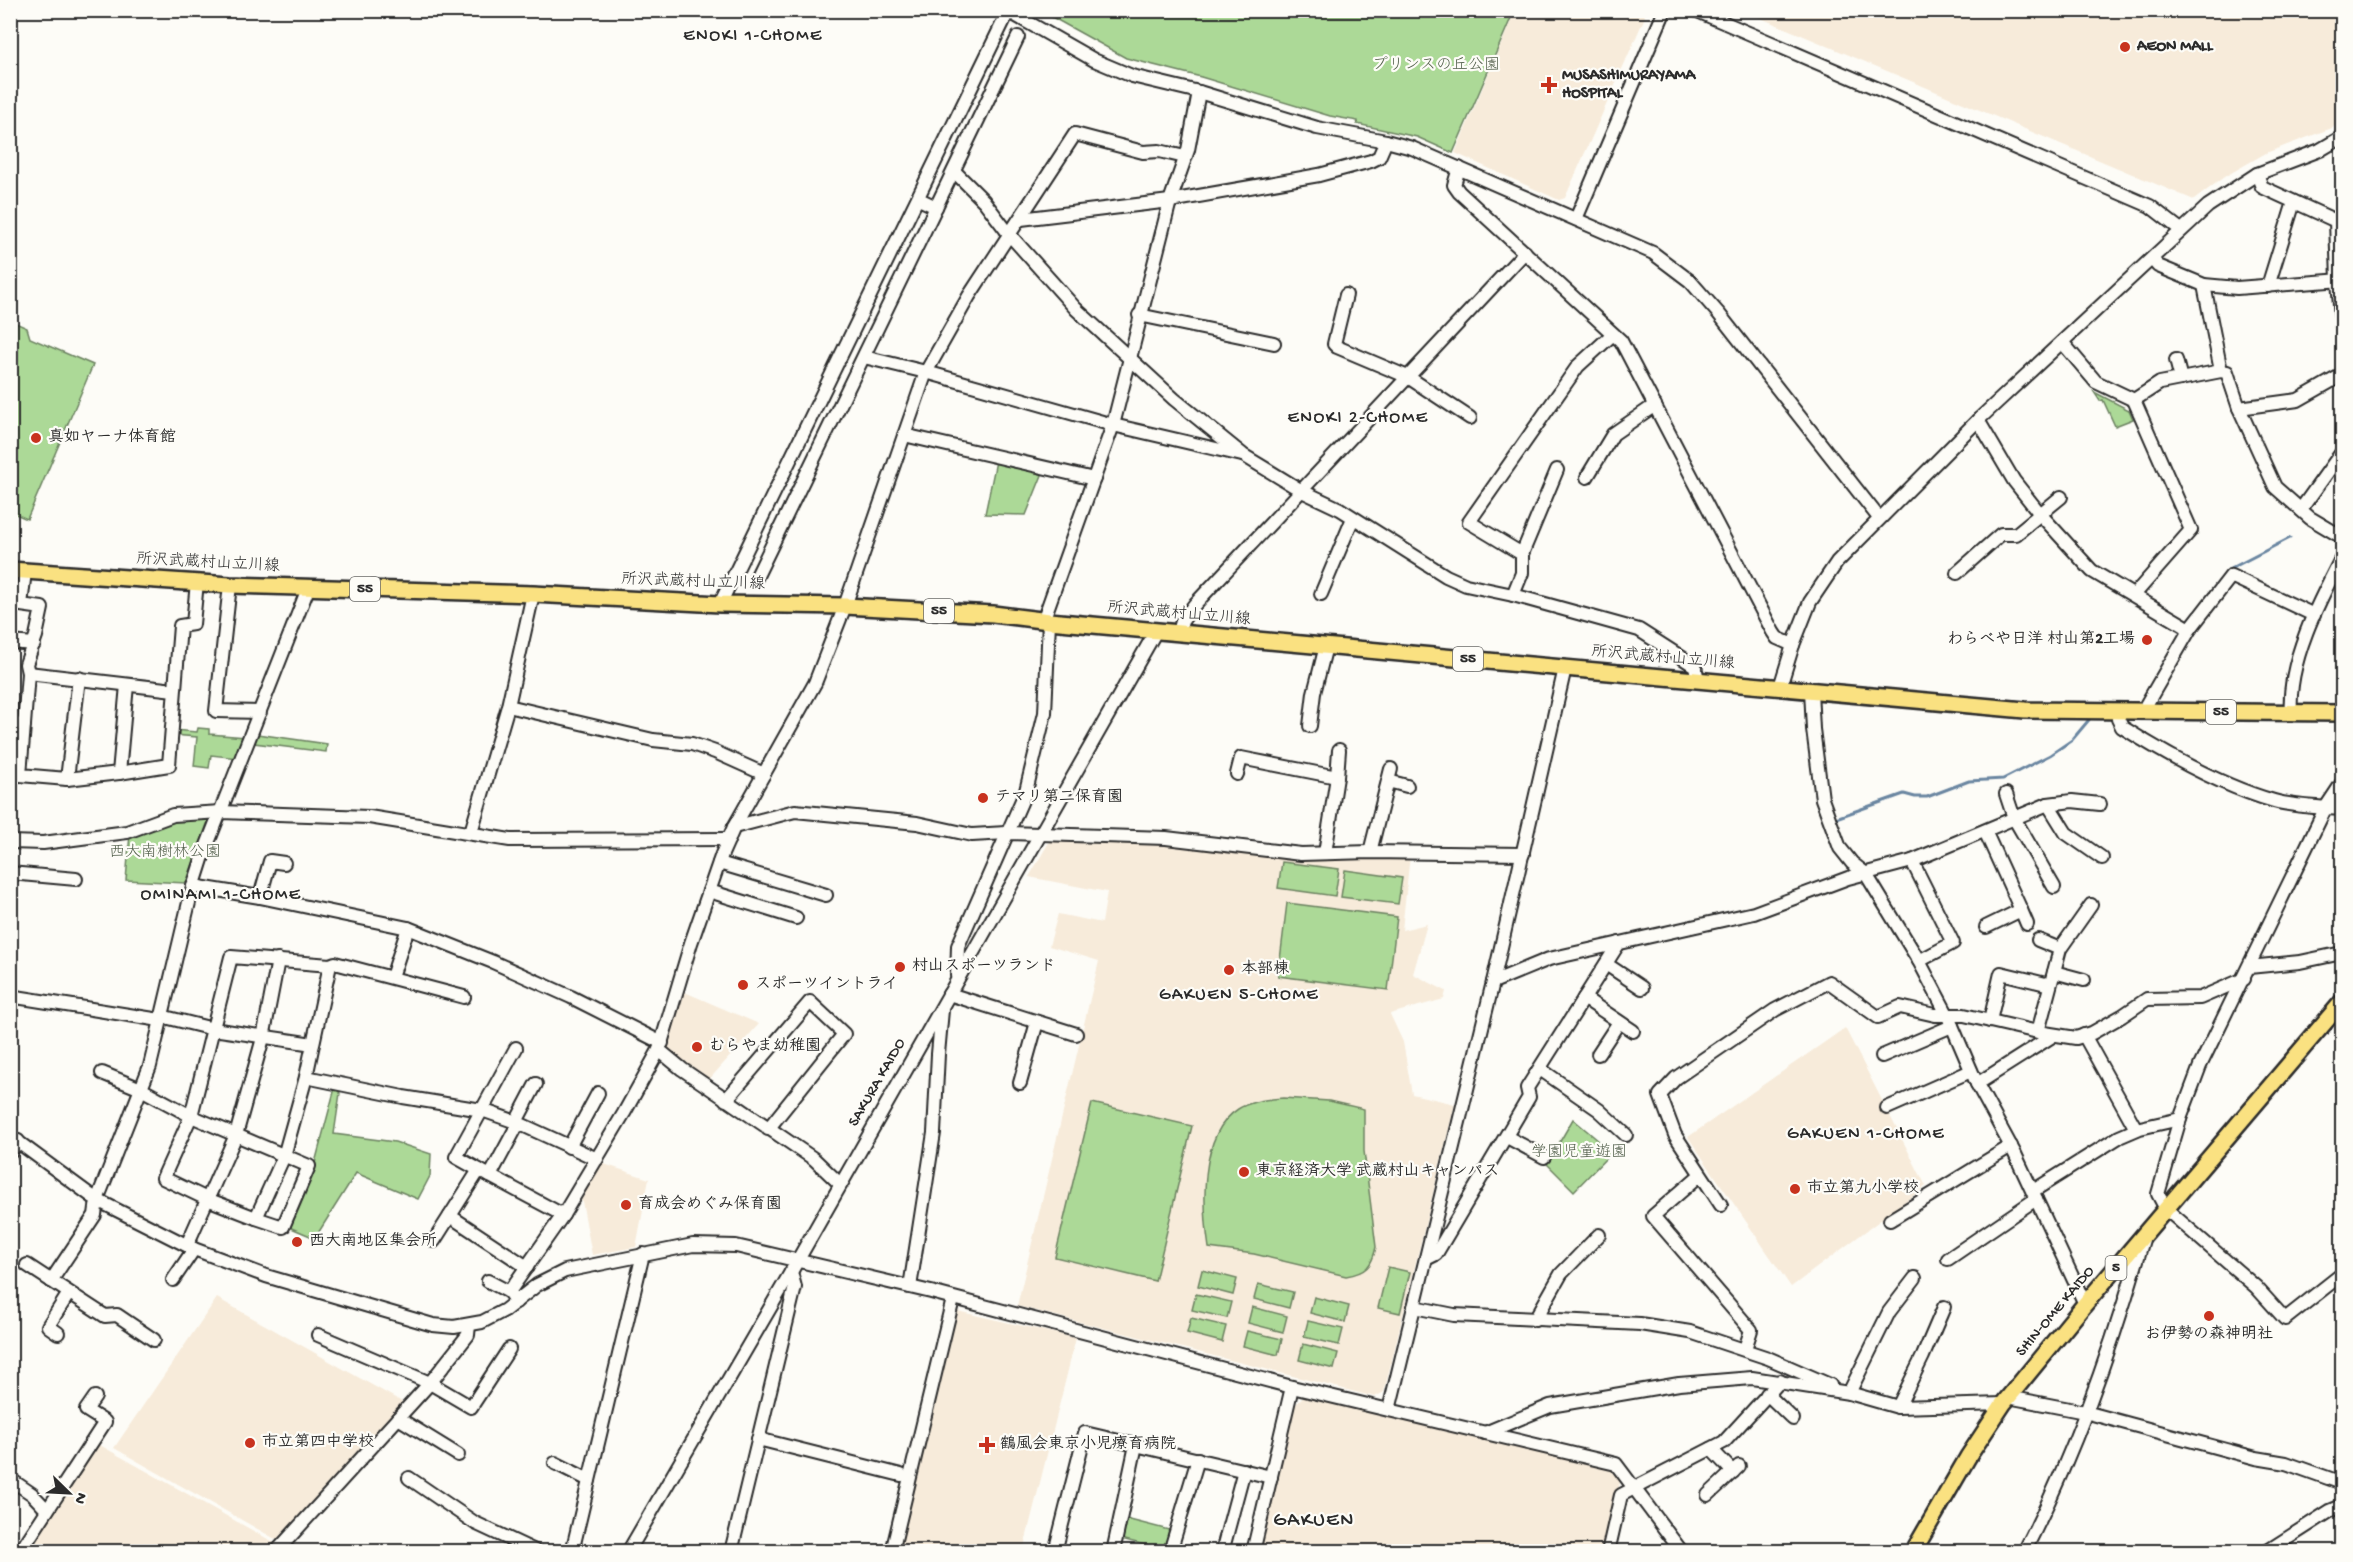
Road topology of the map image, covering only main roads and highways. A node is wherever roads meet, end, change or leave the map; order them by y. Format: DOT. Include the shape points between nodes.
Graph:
graph roads {
  1 [pos="18,571"];
  2 [pos="2343,712"];
  3 [pos="2343,1002"];
  4 [pos="1913,1551"];
  1 -- 2 [label="main road, 所沢武蔵村山立川線 / 55" via="230,585 993,614 2025,710"];
  3 -- 4 [label="main road, SHIN-OME KAIDO / 5" via="2005,1401"];
}
